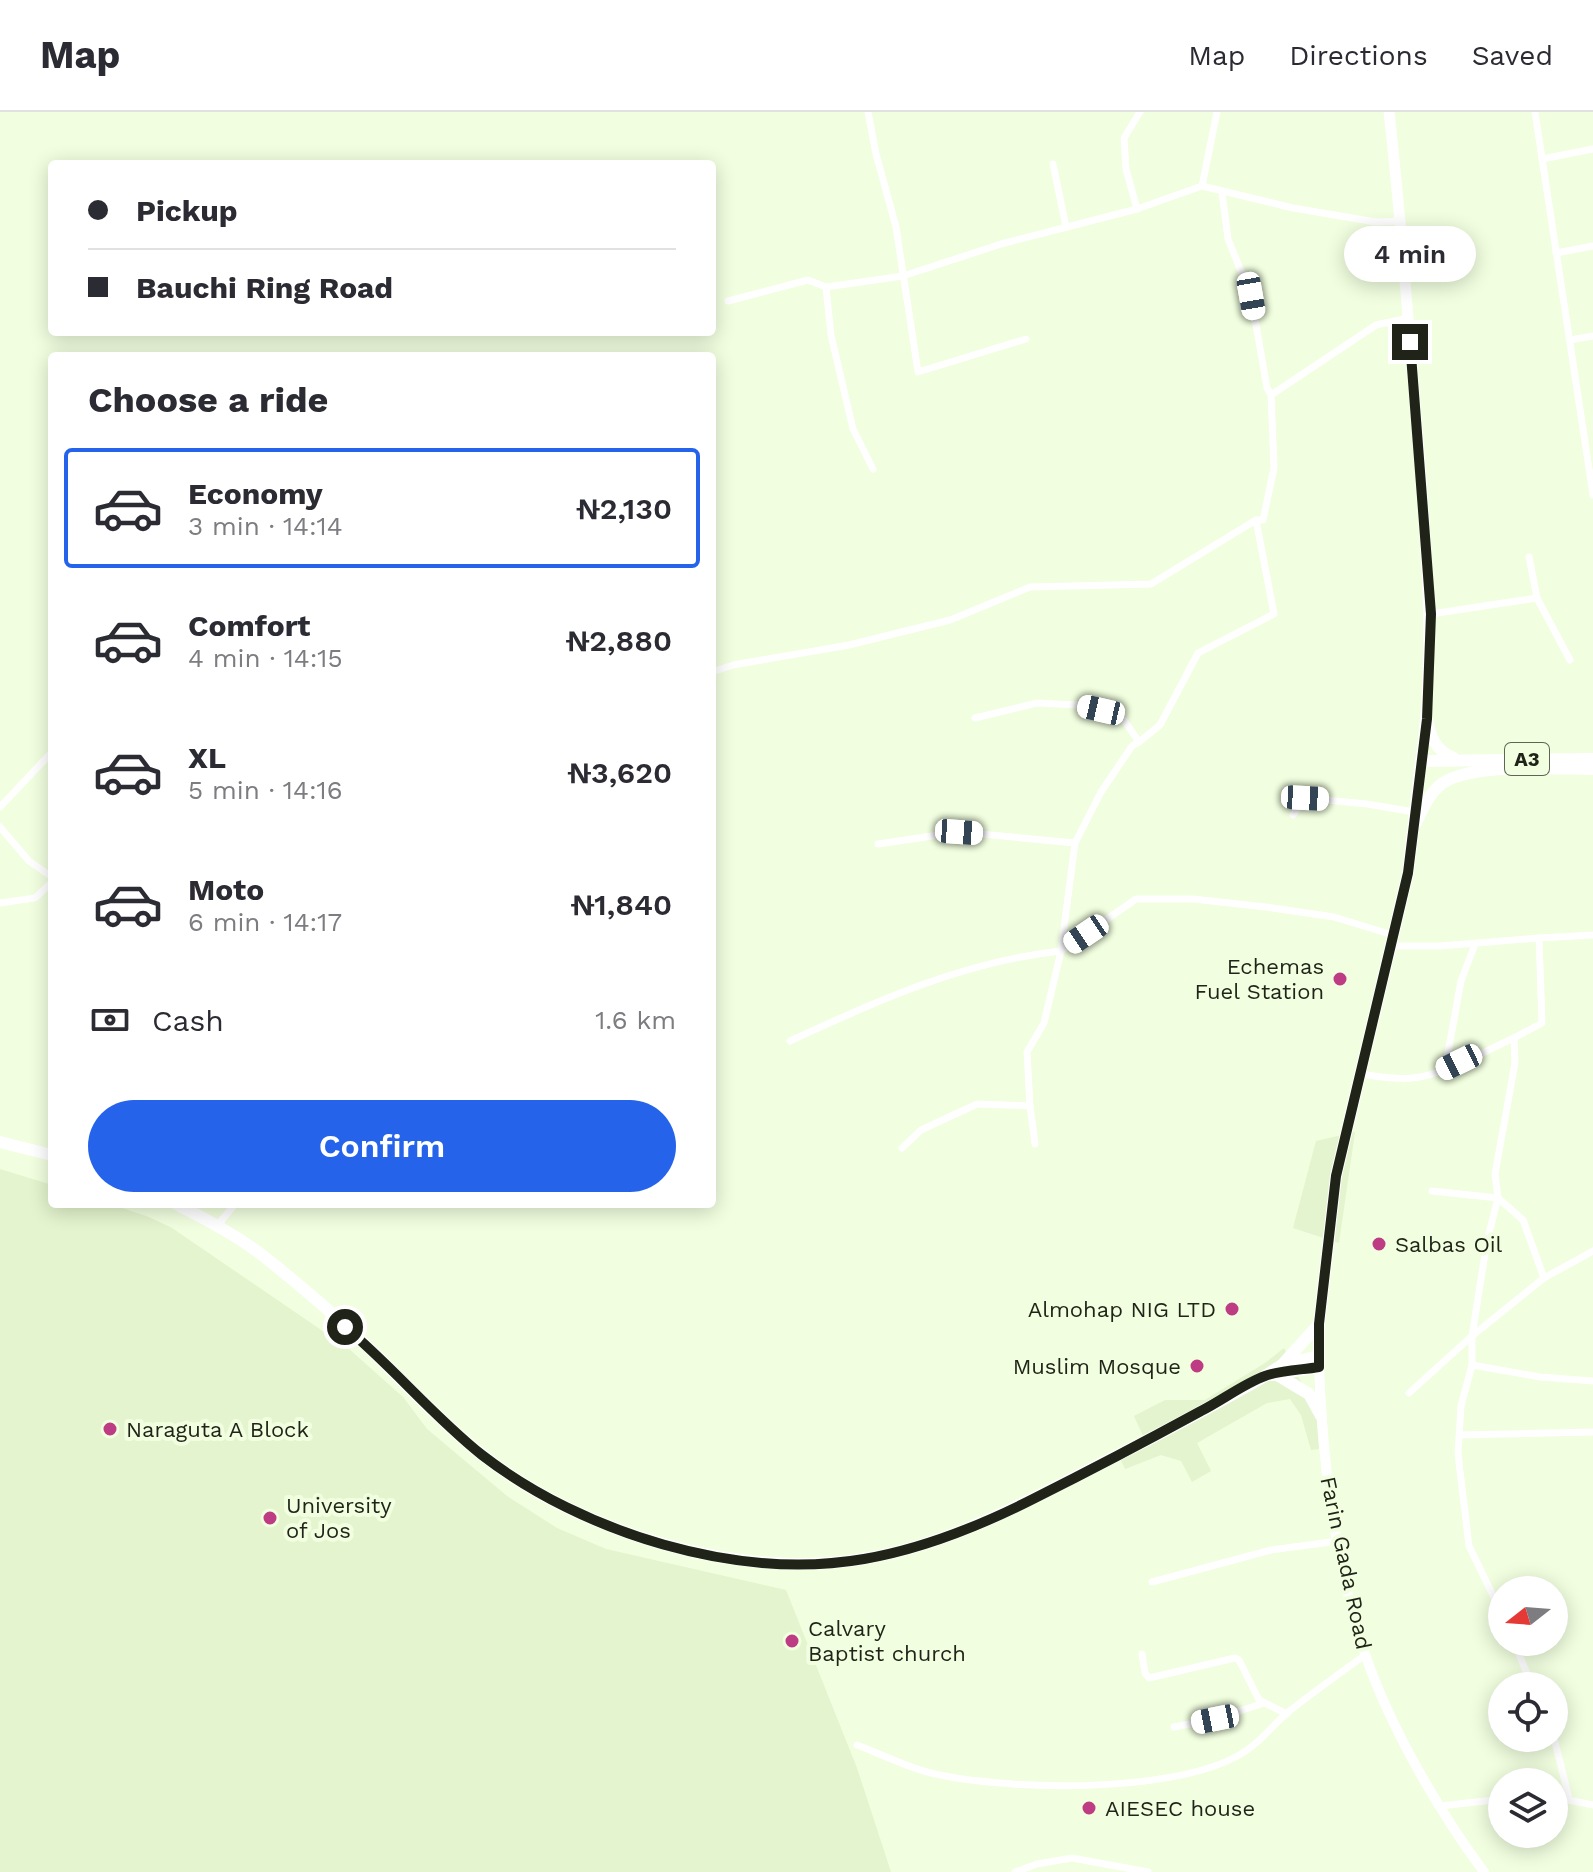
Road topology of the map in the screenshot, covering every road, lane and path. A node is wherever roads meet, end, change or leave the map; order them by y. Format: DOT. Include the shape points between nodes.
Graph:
graph roads {
  1 [pos="868,112"];
  2 [pos="1140,112"];
  3 [pos="1217,112"];
  4 [pos="1389,112"];
  5 [pos="1535,112"];
  6 [pos="1593,149"];
  7 [pos="1542,159"];
  8 [pos="1053,164"];
  9 [pos="1202,186"];
  10 [pos="1222,192"];
  11 [pos="1137,209"];
  12 [pos="1402,221"];
  13 [pos="1066,227"];
  14 [pos="1593,246"];
  15 [pos="1556,253"];
  16 [pos="903,276"];
  17 [pos="826,287"];
  18 [pos="728,301"];
  19 [pos="1409,318"];
  20 [pos="1593,336"];
  21 [pos="1026,339"];
  22 [pos="1570,340"];
  23 [pos="1271,395"];
  24 [pos="873,469"];
  25 [pos="1593,495"];
  26 [pos="1256,520"];
  27 [pos="1529,557"];
  28 [pos="1537,598"];
  29 [pos="1431,614"];
  30 [pos="1570,660"];
  31 [pos="716,671"];
  32 [pos="975,718"];
  33 [pos="1427,719"];
  34 [pos="1139,742"];
  35 [pos="48,756"];
  36 [pos="1461,759"];
  37 [pos="1593,759"];
  38 [pos="1421,761"];
  39 [pos="1593,769"];
  40 [pos="0,807"];
  41 [pos="1414,812"];
  42 [pos="1293,815"];
  43 [pos="0,827"];
  44 [pos="1412,831"];
  45 [pos="1075,843"];
  46 [pos="878,844"];
  47 [pos="48,877"];
  48 [pos="48,884"];
  49 [pos="0,903"];
  50 [pos="1593,935"];
  51 [pos="1539,938"];
  52 [pos="1392,941"];
  53 [pos="1475,944"];
  54 [pos="1061,951"];
  55 [pos="1514,1038"];
  56 [pos="790,1041"];
  57 [pos="1445,1069"];
  58 [pos="1360,1074"];
  59 [pos="1030,1106"];
  60 [pos="0,1142"];
  61 [pos="1035,1144"];
  62 [pos="902,1148"];
  63 [pos="48,1154"];
  64 [pos="1432,1191"];
  65 [pos="1498,1198"];
  66 [pos="183,1208"];
  67 [pos="232,1208"];
  68 [pos="217,1226"];
  69 [pos="1593,1251"];
  70 [pos="1544,1278"];
  71 [pos="1319,1324"];
  72 [pos="1472,1336"];
  73 [pos="1318,1362"];
  74 [pos="1472,1365"];
  75 [pos="1275,1372"];
  76 [pos="1593,1381"];
  77 [pos="1409,1393"];
  78 [pos="1321,1416"];
  79 [pos="1593,1432"];
  80 [pos="1460,1435"];
  81 [pos="1338,1541"];
  82 [pos="1152,1582"];
  83 [pos="1488,1584"];
  84 [pos="1142,1654"];
  85 [pos="1365,1655"];
  86 [pos="1264,1703"];
  87 [pos="1287,1714"];
  88 [pos="1174,1727"];
  89 [pos="857,1745"];
  90 [pos="1558,1752"];
  91 [pos="1569,1798"];
  92 [pos="1488,1801"];
  93 [pos="1593,1805"];
  94 [pos="1440,1806"];
  95 [pos="1015,1872"];
  96 [pos="1148,1872"];
  97 [pos="1484,1872"];
  1 -- 16 [label="street"];
  2 -- 11 [label="street" via="1124,138"];
  3 -- 9 [label="street"];
  4 -- 12 [label="main road"];
  5 -- 7 [label="street"];
  6 -- 7 [label="street"];
  7 -- 15 [label="street"];
  8 -- 13 [label="street"];
  9 -- 10 [label="street"];
  9 -- 11 [label="street"];
  10 -- 12 [label="street" via="1364,220"];
  10 -- 23 [label="street" via="1228,239 1251,296"];
  11 -- 13 [label="street"];
  12 -- 19 [label="main road"];
  13 -- 16 [label="street"];
  14 -- 15 [label="street"];
  15 -- 22 [label="street"];
  16 -- 17 [label="street"];
  16 -- 21 [label="street" via="918,372"];
  17 -- 18 [label="street" via="808,280"];
  17 -- 24 [label="street" via="831,335 853,429"];
  19 -- 23 [label="street" via="1376,325"];
  19 -- 29 [label="main road"];
  20 -- 22 [label="street"];
  22 -- 25 [label="street"];
  23 -- 26 [label="street" via="1274,468 1263,520"];
  26 -- 31 [label="street" via="1151,584 1030,587 950,620"];
  26 -- 34 [label="street" via="1274,614 1198,653 1160,725"];
  27 -- 28 [label="street"];
  28 -- 29 [label="street"];
  28 -- 30 [label="street"];
  29 -- 33 [label="main road"];
  32 -- 34 [label="street" via="1037,703 1078,705 1124,720"];
  33 -- 36 [label="highway" via="1439,749"];
  33 -- 38 [label="main road"];
  34 -- 45 [label="street" via="1101,792"];
  35 -- 40 [label="street"];
  36 -- 37 [label="highway, A3"];
  36 -- 38 [label="highway, A3"];
  38 -- 41 [label="highway, A3"];
  39 -- 44 [label="highway, A3" via="1464,774 1440,785"];
  41 -- 42 [label="street" via="1305,798"];
  41 -- 44 [label="highway, A3"];
  43 -- 47 [label="street"];
  44 -- 52 [label="highway, A3"];
  45 -- 46 [label="street" via="959,832"];
  45 -- 54 [label="street"];
  48 -- 49 [label="street" via="35,898"];
  50 -- 51 [label="street"];
  51 -- 53 [label="street"];
  51 -- 55 [label="street" via="1542,1023"];
  52 -- 53 [label="street"];
  52 -- 54 [label="street" via="1334,917 1193,899 1136,899"];
  52 -- 58 [label="highway, A3"];
  53 -- 57 [label="street" via="1461,981"];
  54 -- 56 [label="street" via="928,982"];
  54 -- 59 [label="street" via="1044,1023 1027,1052"];
  55 -- 57 [label="street"];
  55 -- 65 [label="street" via="1515,1063 1495,1174"];
  57 -- 58 [label="street" via="1412,1078"];
  58 -- 71 [label="highway, A3" via="1334,1187"];
  59 -- 61 [label="street"];
  59 -- 62 [label="street" via="977,1104 921,1130"];
  60 -- 63 [label="highway"];
  64 -- 65 [label="street"];
  65 -- 70 [label="street" via="1523,1220"];
  65 -- 72 [label="street"];
  66 -- 68 [label="highway"];
  67 -- 68 [label="street"];
  68 -- 75 [label="highway" via="265,1257 481,1454 523,1484 611,1528 712,1555 833,1563 936,1540 1032,1500"];
  69 -- 70 [label="street"];
  70 -- 72 [label="street"];
  71 -- 73 [label="highway, A3"];
  71 -- 75 [label="highway"];
  72 -- 74 [label="street"];
  72 -- 77 [label="street"];
  73 -- 75 [label="highway"];
  73 -- 78 [label="main road, Farin Gada Road"];
  74 -- 76 [label="street"];
  74 -- 80 [label="street"];
  75 -- 78 [label="highway" via="1309,1394"];
  78 -- 81 [label="main road, Farin Gada Road"];
  79 -- 80 [label="street"];
  80 -- 83 [label="street" via="1469,1546"];
  81 -- 82 [label="street" via="1271,1550"];
  81 -- 85 [label="main road, Farin Gada Road"];
  84 -- 86 [label="street" via="1149,1678 1235,1658"];
  85 -- 87 [label="street"];
  85 -- 94 [label="main road, Farin Gada Road"];
  86 -- 87 [label="street"];
  86 -- 88 [label="street"];
  87 -- 89 [label="street" via="1246,1751 1224,1762 1119,1785 993,1785 929,1773"];
  90 -- 91 [label="street"];
  91 -- 93 [label="street"];
  92 -- 94 [label="street"];
  94 -- 97 [label="main road, Farin Gada Road"];
  95 -- 96 [label="street" via="1072,1858"];
}
